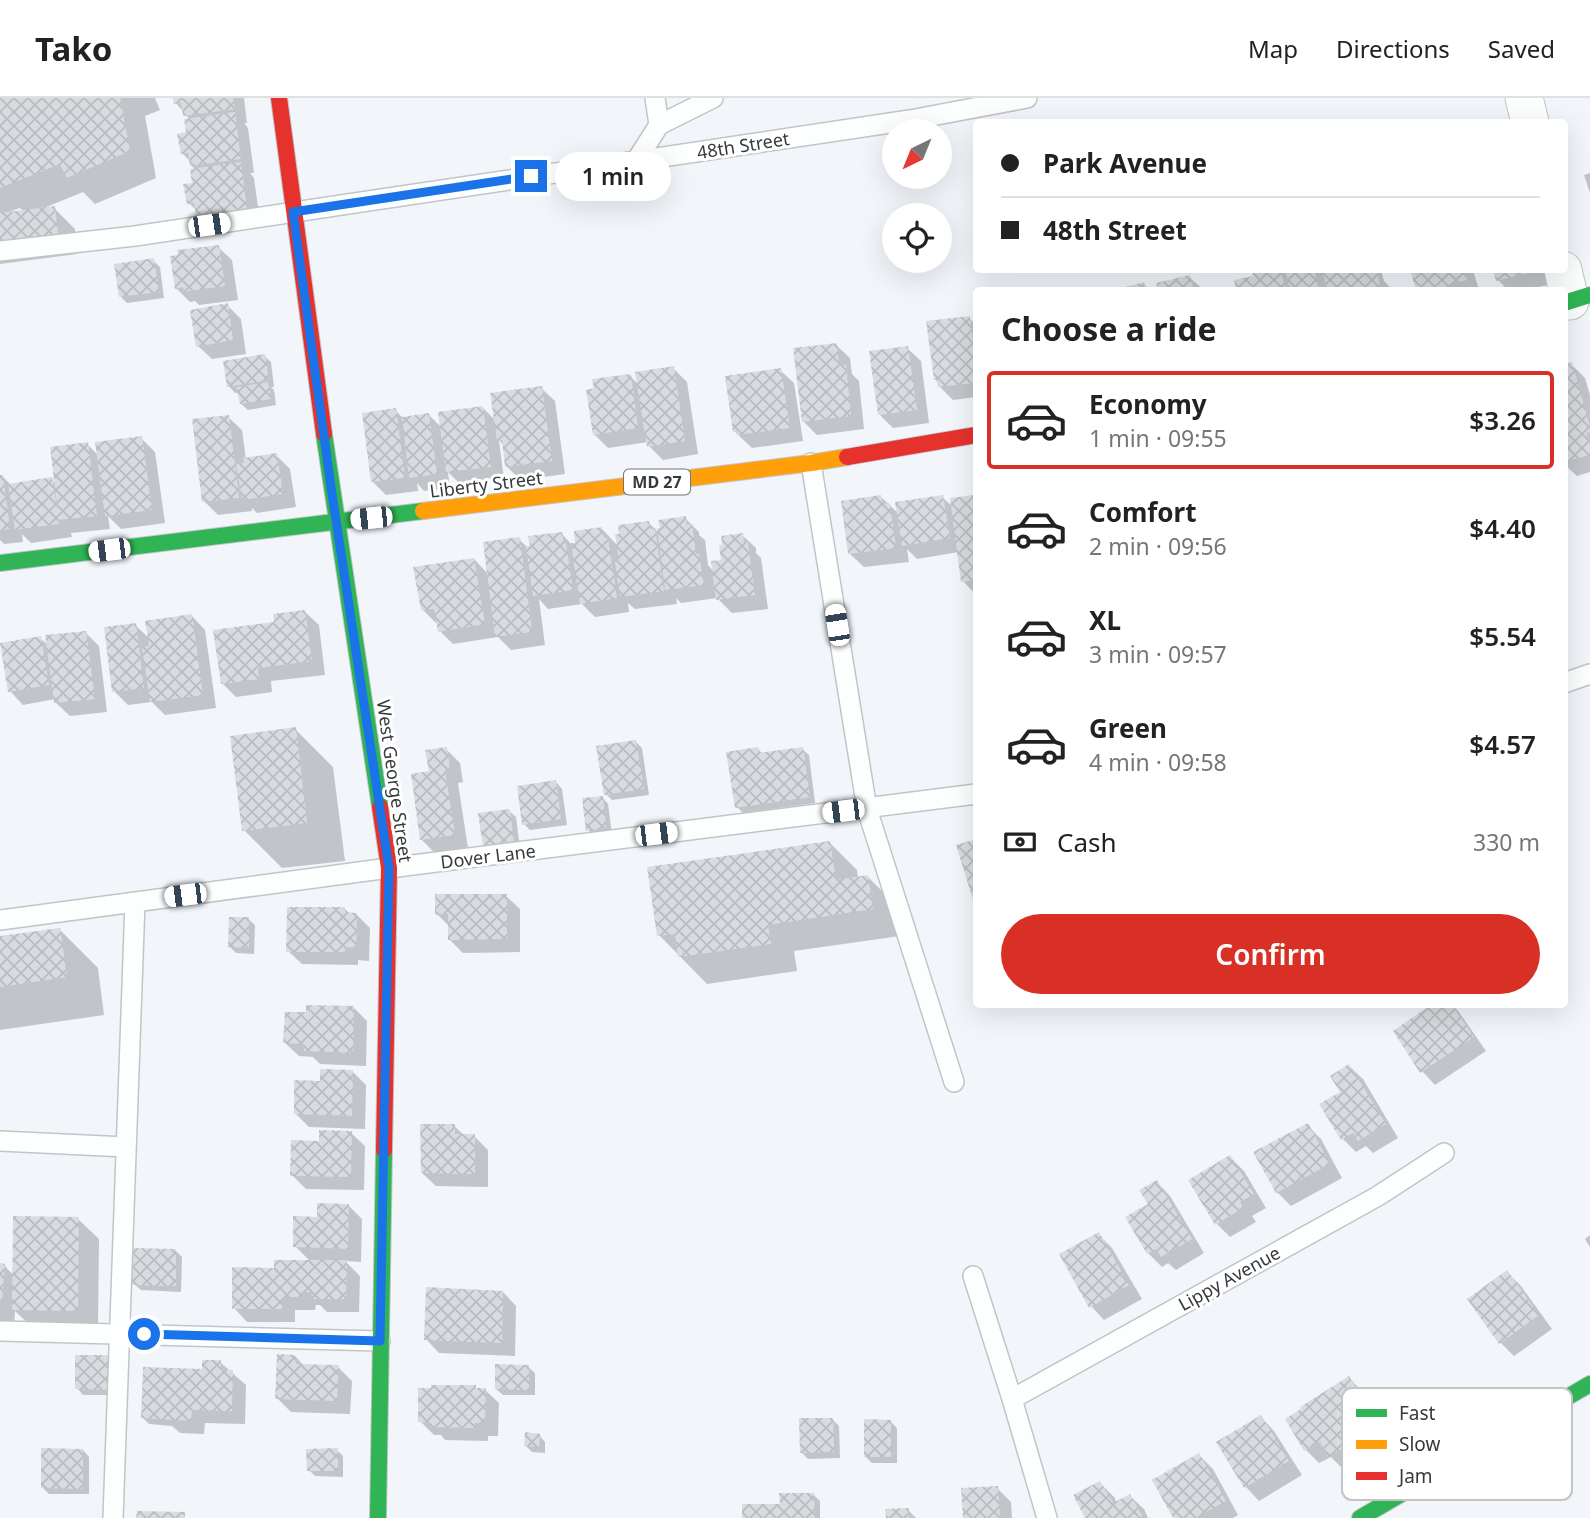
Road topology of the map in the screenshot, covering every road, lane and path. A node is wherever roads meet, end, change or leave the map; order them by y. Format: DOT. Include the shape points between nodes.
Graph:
graph roads {
  1 [pos="279,98"];
  2 [pos="655,98"];
  3 [pos="713,98"];
  4 [pos="1027,98"];
  5 [pos="1524,98"];
  6 [pos="1529,119"];
  7 [pos="659,125"];
  8 [pos="636,161"];
  9 [pos="293,212"];
  10 [pos="0,251"];
  11 [pos="973,436"];
  12 [pos="811,463"];
  13 [pos="337,522"];
  14 [pos="0,563"];
  15 [pos="1590,674"];
  16 [pos="1568,682"];
  17 [pos="973,794"];
  18 [pos="867,808"];
  19 [pos="389,868"];
  20 [pos="135,902"];
  21 [pos="0,920"];
  22 [pos="954,1082"];
  23 [pos="0,1141"];
  24 [pos="126,1147"];
  25 [pos="1444,1153"];
  26 [pos="972,1276"];
  27 [pos="0,1331"];
  28 [pos="119,1333"];
  29 [pos="380,1341"];
  30 [pos="1590,1384"];
  31 [pos="1572,1394"];
  32 [pos="1012,1399"];
  33 [pos="1391,1500"];
  34 [pos="113,1518"];
  35 [pos="378,1518"];
  36 [pos="1047,1518"];
  37 [pos="1360,1518"];
  1 -- 9 [label="main road, West George Street"];
  2 -- 7 [label="lane"];
  3 -- 7 [label="lane"];
  4 -- 8 [label="lane, 48th Street"];
  5 -- 6 [label="street"];
  7 -- 8 [label="lane"];
  8 -- 9 [label="lane, 48th Street"];
  9 -- 10 [label="lane, 48th Street"];
  9 -- 13 [label="main road, West George Street"];
  11 -- 12 [label="main road, Liberty Street / MD 27"];
  12 -- 13 [label="main road, Liberty Street / MD 27"];
  12 -- 18 [label="lane"];
  13 -- 14 [label="main road, Liberty Street / MD 27"];
  13 -- 19 [label="main road, West George Street"];
  15 -- 16 [label="lane"];
  17 -- 18 [label="lane, Dover Lane"];
  18 -- 19 [label="lane, Dover Lane"];
  18 -- 22 [label="lane"];
  19 -- 20 [label="lane, Dover Lane"];
  19 -- 29 [label="main road, West George Street"];
  20 -- 21 [label="lane, Dover Lane"];
  20 -- 24 [label="lane"];
  23 -- 24 [label="lane"];
  24 -- 28 [label="lane"];
  25 -- 32 [label="lane, Lippy Avenue" via="1378,1196"];
  26 -- 32 [label="lane"];
  27 -- 28 [label="lane"];
  28 -- 29 [label="lane"];
  28 -- 34 [label="lane"];
  29 -- 35 [label="main road, West George Street"];
  30 -- 31 [label="main road"];
  32 -- 36 [label="lane"];
  33 -- 37 [label="main road"];
}
